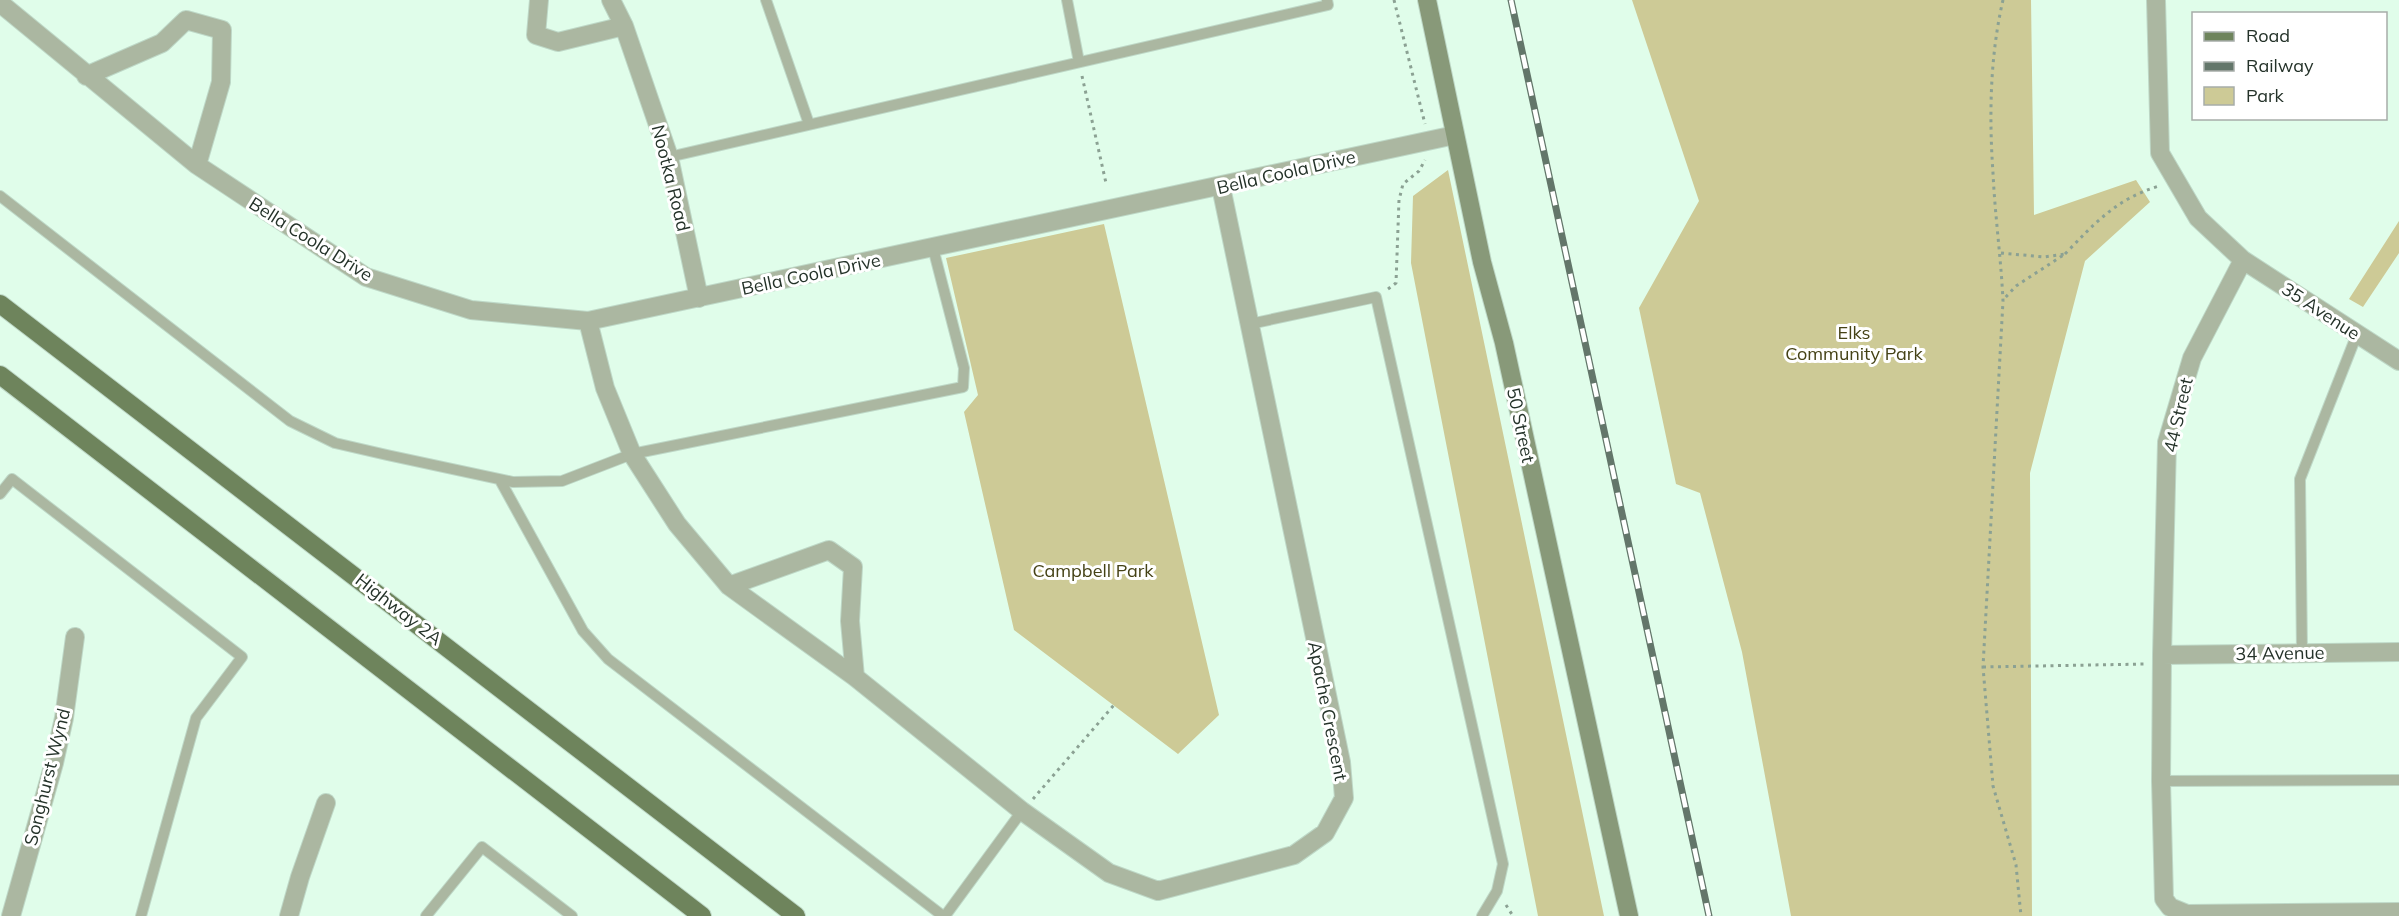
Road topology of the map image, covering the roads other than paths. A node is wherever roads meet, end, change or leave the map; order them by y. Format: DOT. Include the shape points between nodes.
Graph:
graph roads {
  1 [pos="539,0"];
  2 [pos="611,0"];
  3 [pos="766,0"];
  4 [pos="1067,0"];
  5 [pos="1327,0"];
  6 [pos="1427,0"];
  7 [pos="2156,0"];
  8 [pos="0,3"];
  9 [pos="624,26"];
  10 [pos="1079,62"];
  11 [pos="86,76"];
  12 [pos="809,124"];
  13 [pos="1455,135"];
  14 [pos="669,157"];
  15 [pos="197,165"];
  16 [pos="1221,187"];
  17 [pos="0,196"];
  18 [pos="933,248"];
  19 [pos="2243,260"];
  20 [pos="699,298"];
  21 [pos="0,304"];
  22 [pos="588,321"];
  23 [pos="1250,324"];
  24 [pos="2357,334"];
  25 [pos="2399,361"];
  26 [pos="0,375"];
  27 [pos="632,454"];
  28 [pos="500,480"];
  29 [pos="0,494"];
  30 [pos="729,586"];
  31 [pos="75,637"];
  32 [pos="2399,652"];
  33 [pos="2302,653"];
  34 [pos="2162,662"];
  35 [pos="855,677"];
  36 [pos="2399,780"];
  37 [pos="2162,781"];
  38 [pos="326,803"];
  39 [pos="1022,811"];
  40 [pos="1614,850"];
  41 [pos="2399,912"];
  42 [pos="2374,914"];
  43 [pos="2236,915"];
  44 [pos="11,916"];
  45 [pos="141,916"];
  46 [pos="290,916"];
  47 [pos="426,916"];
  48 [pos="572,916"];
  49 [pos="702,916"];
  50 [pos="796,916"];
  51 [pos="944,916"];
  52 [pos="1482,916"];
  53 [pos="1619,916"];
  54 [pos="1629,916"];
  1 -- 9 [label="street" via="536,35 558,42"];
  2 -- 9 [label="street, Nootka Road"];
  3 -- 12 [label="lane"];
  4 -- 10 [label="lane"];
  5 -- 10 [label="lane" via="1328,5"];
  6 -- 13 [label="main road, 50 Street"];
  7 -- 19 [label="street" via="2160,153 2198,218"];
  8 -- 11 [label="street, Bella Coola Drive"];
  9 -- 14 [label="street, Nootka Road"];
  10 -- 12 [label="lane"];
  11 -- 15 [label="street, Bella Coola Drive"];
  11 -- 15 [label="street" via="162,42 186,20 222,30 221,82"];
  12 -- 14 [label="lane"];
  13 -- 16 [label="street, Bella Coola Drive"];
  13 -- 40 [label="main road, 50 Street"];
  14 -- 20 [label="street, Nootka Road"];
  15 -- 22 [label="street, Bella Coola Drive" via="366,277 471,309"];
  16 -- 18 [label="street, Bella Coola Drive"];
  16 -- 23 [label="street, Apache Crescent"];
  17 -- 28 [label="lane" via="290,422 335,443"];
  18 -- 20 [label="street, Bella Coola Drive"];
  18 -- 27 [label="lane" via="964,368 963,387"];
  19 -- 24 [label="street, 35 Avenue"];
  19 -- 34 [label="street, 44 Street" via="2192,358 2167,442"];
  20 -- 22 [label="street, Bella Coola Drive"];
  21 -- 50 [label="main road, Highway 2A"];
  22 -- 27 [label="street, Apache Crescent" via="605,388"];
  23 -- 39 [label="street, Apache Crescent" via="1341,762 1344,798 1325,833 1294,855 1158,891 1109,873"];
  23 -- 52 [label="lane" via="1376,297 1503,864 1497,891"];
  24 -- 25 [label="street, 35 Avenue"];
  24 -- 33 [label="lane" via="2300,479"];
  26 -- 49 [label="main road"];
  27 -- 28 [label="lane" via="562,481"];
  27 -- 30 [label="street, Apache Crescent" via="677,524"];
  28 -- 51 [label="lane" via="583,631 608,659"];
  29 -- 45 [label="lane" via="12,479 242,657 196,718"];
  30 -- 35 [label="street, Apache Crescent"];
  30 -- 35 [label="street" via="829,550 853,567 850,621"];
  31 -- 44 [label="street, Songhurst Wynd" via="54,763"];
  32 -- 33 [label="street, 34 Avenue"];
  33 -- 34 [label="street, 34 Avenue"];
  34 -- 37 [label="street, 44 Street"];
  35 -- 39 [label="street, Apache Crescent"];
  36 -- 37 [label="lane"];
  37 -- 43 [label="street, 44 Street" via="2164,899 2170,907 2187,914"];
  38 -- 46 [label="street"];
  39 -- 51 [label="lane"];
  40 -- 53 [label="main road, 50 Street"];
  40 -- 54 [label="main road, 50 Street"];
  41 -- 42 [label="street"];
  42 -- 43 [label="street"];
  47 -- 48 [label="lane" via="482,848"];
}
